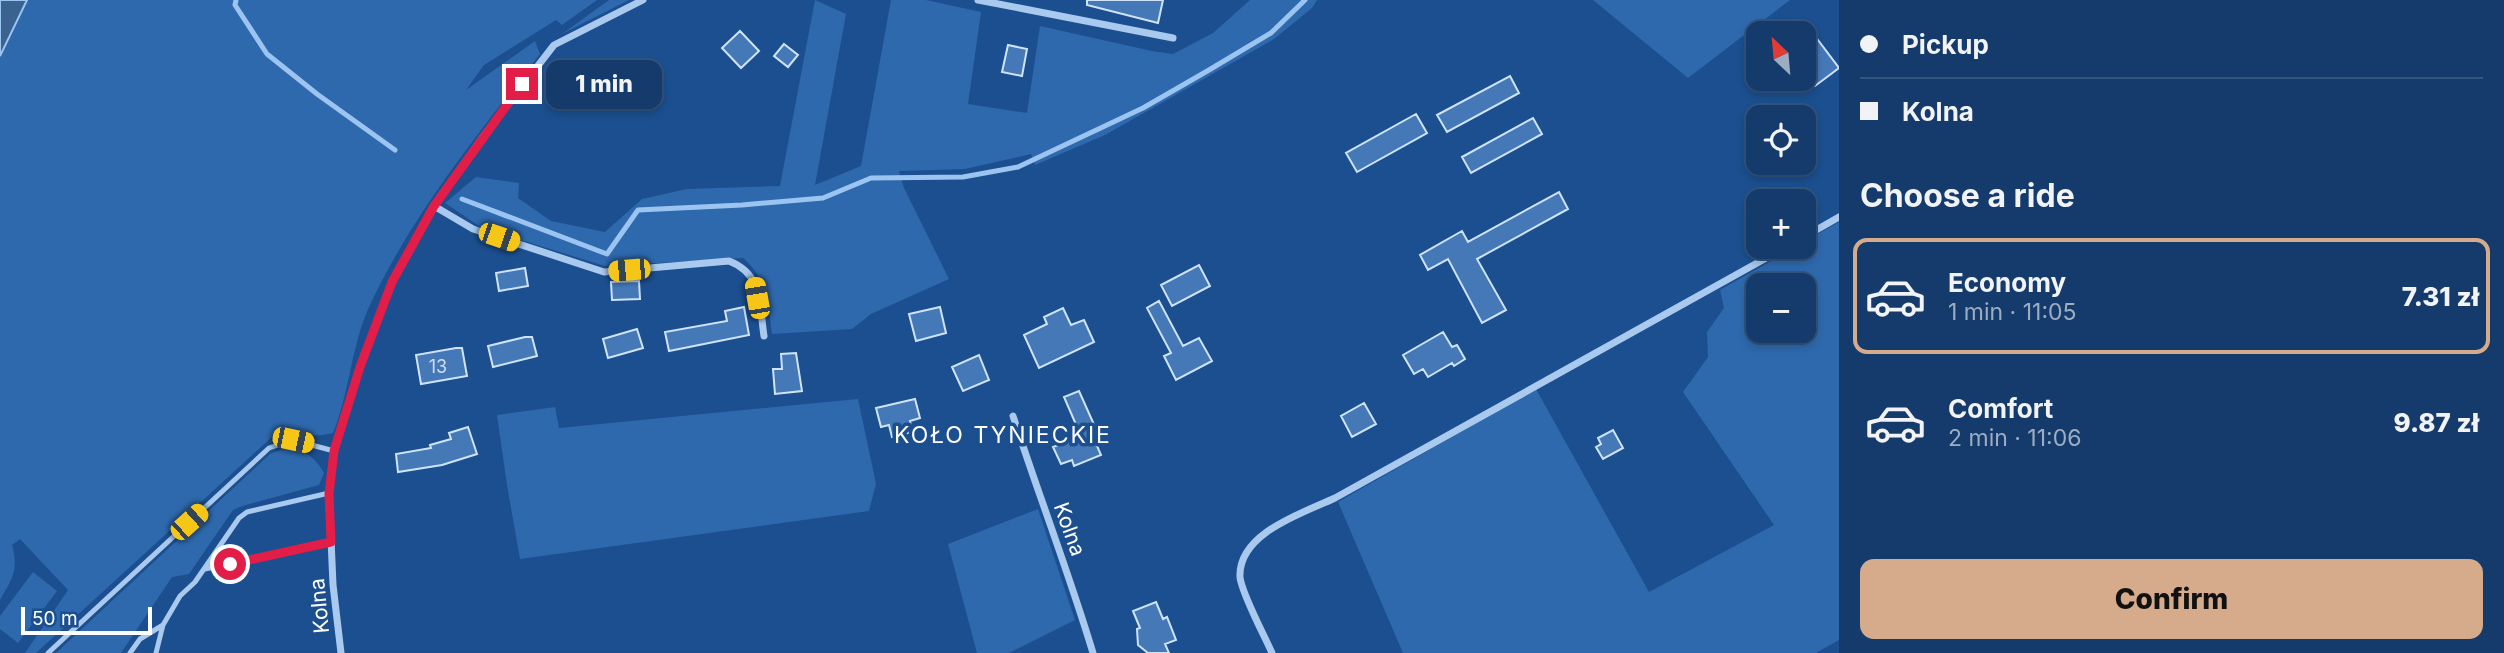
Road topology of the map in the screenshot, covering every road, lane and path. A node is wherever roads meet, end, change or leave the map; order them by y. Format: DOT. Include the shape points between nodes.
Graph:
graph roads {
  1 [pos="643,0"];
  2 [pos="978,0"];
  3 [pos="1173,38"];
  4 [pos="434,206"];
  5 [pos="1839,218"];
  6 [pos="1816,230"];
  7 [pos="1764,259"];
  8 [pos="764,335"];
  9 [pos="1013,416"];
  10 [pos="334,451"];
  11 [pos="329,494"];
  12 [pos="331,542"];
  13 [pos="205,569"];
  14 [pos="163,625"];
  15 [pos="48,653"];
  16 [pos="130,653"];
  17 [pos="156,653"];
  18 [pos="341,653"];
  19 [pos="1093,653"];
  20 [pos="1272,653"];
  1 -- 4 [label="street, Kolna" via="554,45"];
  2 -- 3 [label="street"];
  4 -- 8 [label="street" via="472,229 604,272 729,261 754,279"];
  4 -- 10 [label="street, Kolna" via="392,282"];
  5 -- 6 [label="street"];
  7 -- 20 [label="street" via="1335,498 1265,532 1246,551 1240,576"];
  9 -- 19 [label="street, Kolna"];
  10 -- 11 [label="street, Kolna"];
  10 -- 15 [label="lane" via="293,440 269,448"];
  11 -- 12 [label="street, Kolna"];
  11 -- 13 [label="lane" via="247,512"];
  12 -- 13 [label="lane"];
  12 -- 18 [label="street, Kolna"];
  13 -- 14 [label="lane" via="180,596"];
  14 -- 16 [label="lane" via="140,639"];
  14 -- 17 [label="lane"];
}
